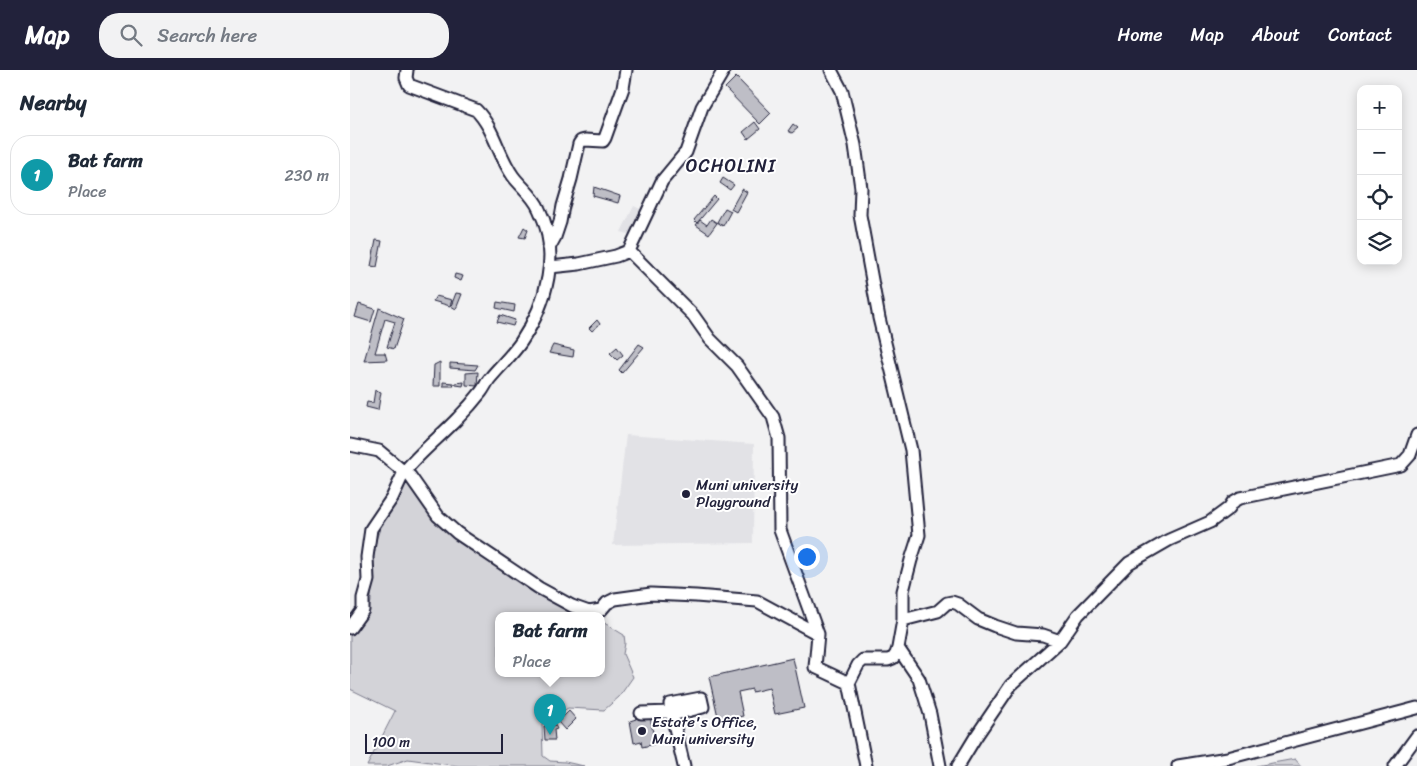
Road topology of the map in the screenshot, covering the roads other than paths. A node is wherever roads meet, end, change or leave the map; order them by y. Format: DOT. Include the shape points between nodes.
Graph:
graph roads {
  1 [pos="407,70"];
  2 [pos="626,70"];
  3 [pos="724,70"];
  4 [pos="832,70"];
  5 [pos="550,248"];
  6 [pos="629,250"];
  7 [pos="550,267"];
  8 [pos="1417,435"];
  9 [pos="350,445"];
  10 [pos="404,472"];
  11 [pos="903,620"];
  12 [pos="350,628"];
  13 [pos="818,634"];
  14 [pos="1060,641"];
  15 [pos="898,648"];
  16 [pos="849,683"];
  17 [pos="1417,708"];
  18 [pos="641,713"];
  19 [pos="1417,736"];
  20 [pos="684,766"];
  21 [pos="866,766"];
  22 [pos="940,766"];
  23 [pos="958,766"];
  24 [pos="1178,766"];
  25 [pos="1396,766"];
  1 -- 5 [label="street" via="409,85 476,110 484,118 513,176 539,208"];
  2 -- 5 [label="street" via="606,138 578,144 556,237"];
  3 -- 6 [label="street" via="702,107 686,152 662,181"];
  4 -- 11 [label="street" via="842,91 855,145 866,253 911,450 919,535 903,591"];
  5 -- 7 [label="street"];
  6 -- 7 [label="street" via="616,256"];
  6 -- 13 [label="street" via="693,315 710,339 737,366 773,417 779,438 780,530"];
  7 -- 10 [label="street" via="541,305 520,344 459,418"];
  8 -- 14 [label="street" via="1410,455 1401,465 1233,502 1210,522 1129,563 1078,615"];
  9 -- 10 [label="street" via="379,451"];
  10 -- 12 [label="street" via="392,498 371,528 363,610"];
  10 -- 13 [label="street" via="438,516 457,533 572,606 589,612 601,610 615,599 651,594 756,601"];
  11 -- 14 [label="street" via="938,611 952,602 995,626"];
  11 -- 15 [label="street"];
  13 -- 16 [label="street" via="815,667"];
  14 -- 23 [label="street" via="1010,685"];
  15 -- 16 [label="street" via="888,660 863,660"];
  15 -- 22 [label="street" via="920,679"];
  16 -- 21 [label="street"];
  17 -- 24 [label="street" via="1228,758"];
  18 -- 20 [label="street" via="671,712 670,704 701,698 703,707 672,715"];
  19 -- 25 [label="street"];
}
